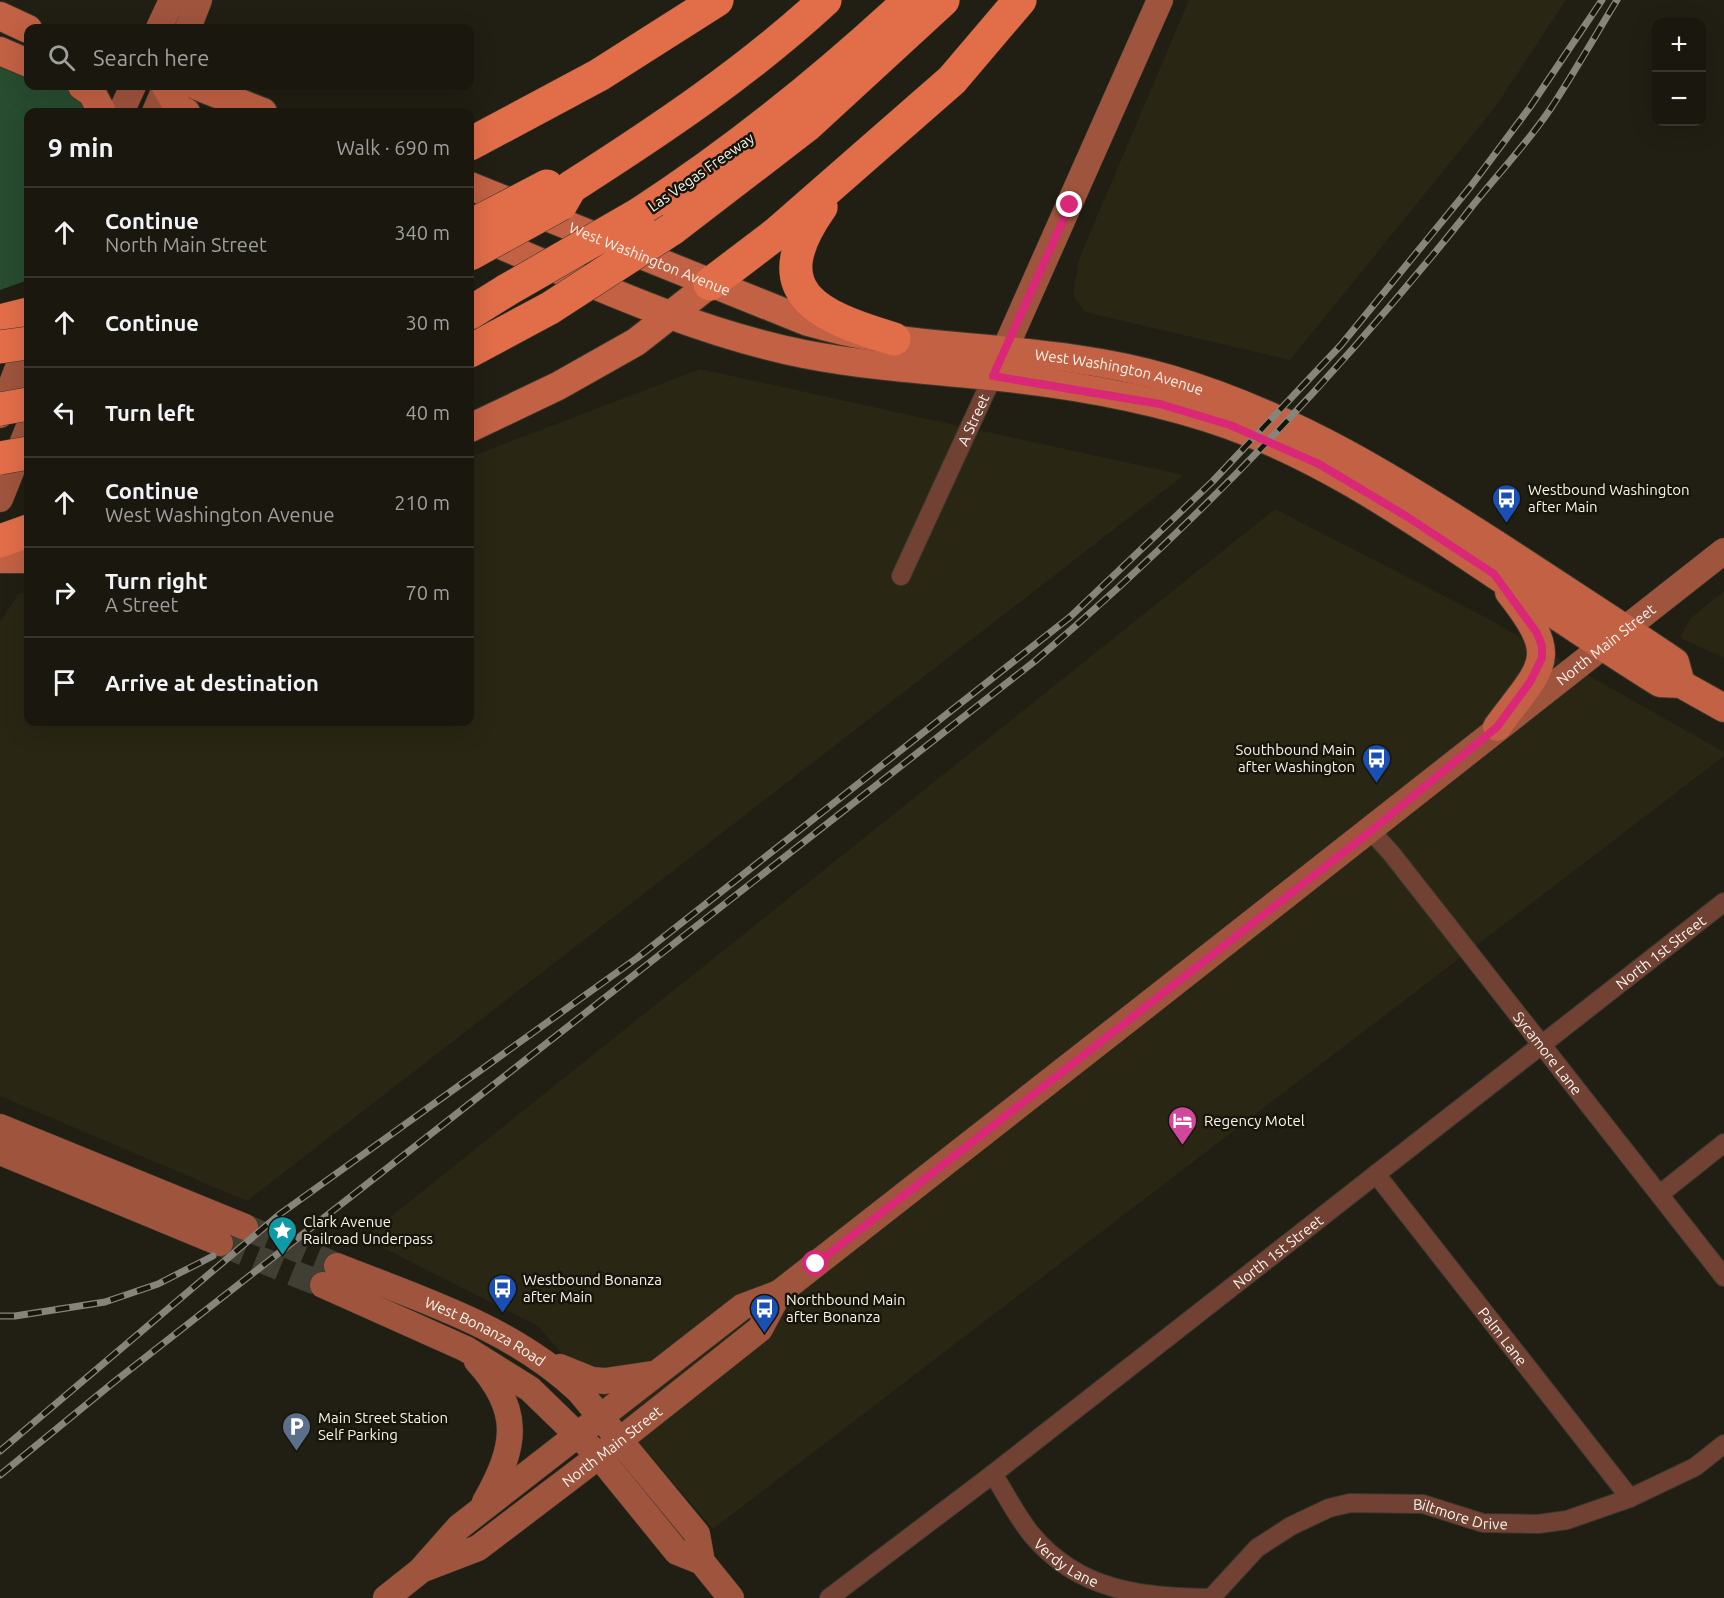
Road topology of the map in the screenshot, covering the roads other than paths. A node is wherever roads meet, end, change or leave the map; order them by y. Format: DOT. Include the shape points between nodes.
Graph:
graph roads {
  1 [pos="171,0"];
  2 [pos="199,0"];
  3 [pos="717,0"];
  4 [pos="825,0"];
  5 [pos="910,0"];
  6 [pos="943,0"];
  7 [pos="1020,0"];
  8 [pos="1160,0"];
  9 [pos="0,16"];
  10 [pos="161,24"];
  11 [pos="190,24"];
  12 [pos="24,26"];
  13 [pos="0,51"];
  14 [pos="24,61"];
  15 [pos="88,90"];
  16 [pos="131,90"];
  17 [pos="165,90"];
  18 [pos="169,90"];
  19 [pos="207,90"];
  20 [pos="100,108"];
  21 [pos="124,108"];
  22 [pos="157,108"];
  23 [pos="179,108"];
  24 [pos="253,108"];
  25 [pos="474,142"];
  26 [pos="846,171"];
  27 [pos="572,187"];
  28 [pos="474,188"];
  29 [pos="474,224"];
  30 [pos="474,233"];
  31 [pos="474,252"];
  32 [pos="710,284"];
  33 [pos="474,311"];
  34 [pos="24,315"];
  35 [pos="672,316"];
  36 [pos="0,321"];
  37 [pos="894,339"];
  38 [pos="24,343"];
  39 [pos="0,346"];
  40 [pos="474,349"];
  41 [pos="1005,351"];
  42 [pos="24,352"];
  43 [pos="993,376"];
  44 [pos="24,405"];
  45 [pos="0,409"];
  46 [pos="0,415"];
  47 [pos="474,426"];
  48 [pos="24,439"];
  49 [pos="24,454"];
  50 [pos="0,458"];
  51 [pos="0,499"];
  52 [pos="24,532"];
  53 [pos="0,541"];
  54 [pos="1724,551"];
  55 [pos="24,559"];
  56 [pos="0,560"];
  57 [pos="1494,574"];
  58 [pos="901,576"];
  59 [pos="1624,628"];
  60 [pos="1602,646"];
  61 [pos="1682,684"];
  62 [pos="1724,708"];
  63 [pos="1497,727"];
  64 [pos="1371,831"];
  65 [pos="1724,902"];
  66 [pos="1541,1044"];
  67 [pos="0,1127"];
  68 [pos="1724,1143"];
  69 [pos="0,1152"];
  70 [pos="1376,1174"];
  71 [pos="1659,1194"];
  72 [pos="245,1227"];
  73 [pos="220,1244"];
  74 [pos="1724,1276"];
  75 [pos="779,1293"];
  76 [pos="466,1349"];
  77 [pos="543,1360"];
  78 [pos="658,1372"];
  79 [pos="610,1429"];
  80 [pos="1724,1443"];
  81 [pos="588,1447"];
  82 [pos="993,1474"];
  83 [pos="1630,1498"];
  84 [pos="481,1510"];
  85 [pos="702,1562"];
  86 [pos="420,1571"];
  87 [pos="386,1598"];
  88 [pos="731,1598"];
  89 [pos="828,1598"];
  90 [pos="1211,1598"];
  1 -- 10 [label="main road"];
  2 -- 11 [label="main road"];
  3 -- 25 [label="highway" via="598,75"];
  4 -- 27 [label="highway" via="684,114"];
  5 -- 33 [label="highway, Las Vegas Freeway, bridge" via="789,107 718,161 639,214"];
  6 -- 40 [label="highway, bridge" via="806,126 672,229 550,308"];
  7 -- 26 [label="highway" via="951,80"];
  8 -- 41 [label="main road, A Street"];
  9 -- 12 [label="main road"];
  13 -- 14 [label="main road"];
  15 -- 20 [label="main road"];
  16 -- 21 [label="main road"];
  17 -- 22 [label="main road"];
  18 -- 23 [label="main road"];
  19 -- 24 [label="main road"];
  26 -- 32 [label="highway" via="777,233"];
  26 -- 37 [label="highway" via="803,232 794,265 800,287 827,315"];
  27 -- 29 [label="highway, bridge" via="547,186"];
  27 -- 31 [label="highway, bridge" via="561,204"];
  28 -- 32 [label="main road, West Washington Avenue"];
  30 -- 35 [label="main road, West Washington Avenue"];
  32 -- 35 [label="main road"];
  32 -- 37 [label="main road, West Washington Avenue" via="808,322"];
  34 -- 36 [label="highway"];
  35 -- 43 [label="main road, West Washington Avenue" via="748,341 808,355"];
  35 -- 47 [label="main road" via="636,342 558,386"];
  37 -- 41 [label="main road, West Washington Avenue"];
  38 -- 39 [label="highway, bridge"];
  41 -- 43 [label="main road, A Street"];
  41 -- 59 [label="main road, West Washington Avenue" via="1169,379 1313,434 1436,506"];
  42 -- 46 [label="main road"];
  43 -- 57 [label="main road, West Washington Avenue" via="1160,404 1230,425 1358,486"];
  43 -- 58 [label="street, A Street"];
  44 -- 45 [label="highway, bridge"];
  48 -- 51 [label="main road"];
  49 -- 50 [label="highway, bridge"];
  52 -- 53 [label="highway"];
  54 -- 59 [label="main road, North Main Street"];
  55 -- 56 [label="main road"];
  57 -- 60 [label="main road, West Washington Avenue"];
  57 -- 63 [label="main road" via="1524,612 1537,633 1542,651 1530,682"];
  59 -- 60 [label="main road, North Main Street"];
  59 -- 61 [label="main road, West Washington Avenue" via="1675,662"];
  60 -- 61 [label="main road, West Washington Avenue" via="1660,683"];
  60 -- 63 [label="main road, North Main Street"];
  61 -- 62 [label="main road"];
  63 -- 64 [label="main road, North Main Street"];
  64 -- 66 [label="street, Sycamore Lane"];
  64 -- 75 [label="main road, North Main Street"];
  65 -- 66 [label="street, North 1st Street"];
  66 -- 70 [label="street, North 1st Street"];
  66 -- 71 [label="street, Sycamore Lane"];
  67 -- 72 [label="main road"];
  68 -- 71 [label="street"];
  69 -- 73 [label="main road"];
  70 -- 82 [label="street, North 1st Street"];
  70 -- 83 [label="street, Palm Lane"];
  71 -- 74 [label="street, Sycamore Lane"];
  75 -- 78 [label="main road, North Main Street" via="742,1307"];
  75 -- 79 [label="main road, North Main Street" via="760,1329"];
  76 -- 77 [label="main road, West Bonanza Road" via="330,1275 476,1321"];
  76 -- 81 [label="main road, West Bonanza Road" via="530,1389"];
  76 -- 84 [label="main road" via="499,1389 510,1427 510,1450 504,1468"];
  77 -- 78 [label="main road" via="592,1380 621,1380"];
  77 -- 79 [label="main road, West Bonanza Road" via="579,1391"];
  78 -- 79 [label="main road, North Main Street"];
  79 -- 81 [label="main road, North Main Street"];
  79 -- 85 [label="main road, West Bonanza Road" via="697,1534"];
  80 -- 83 [label="street, Biltmore Drive" via="1695,1467"];
  81 -- 84 [label="main road, North Main Street"];
  81 -- 85 [label="main road, West Bonanza Road" via="677,1552"];
  81 -- 86 [label="main road, North Main Street" via="478,1548"];
  82 -- 89 [label="street, North 1st Street"];
  82 -- 90 [label="street, Verdy Lane" via="1032,1535 1062,1565 1124,1592"];
  83 -- 90 [label="street, Biltmore Drive" via="1567,1520 1538,1524 1483,1523 1422,1504 1350,1503 1329,1508 1257,1548"];
  84 -- 86 [label="main road, North Main Street" via="459,1527"];
  85 -- 88 [label="main road"];
  86 -- 87 [label="main road, North Main Street"];
}
